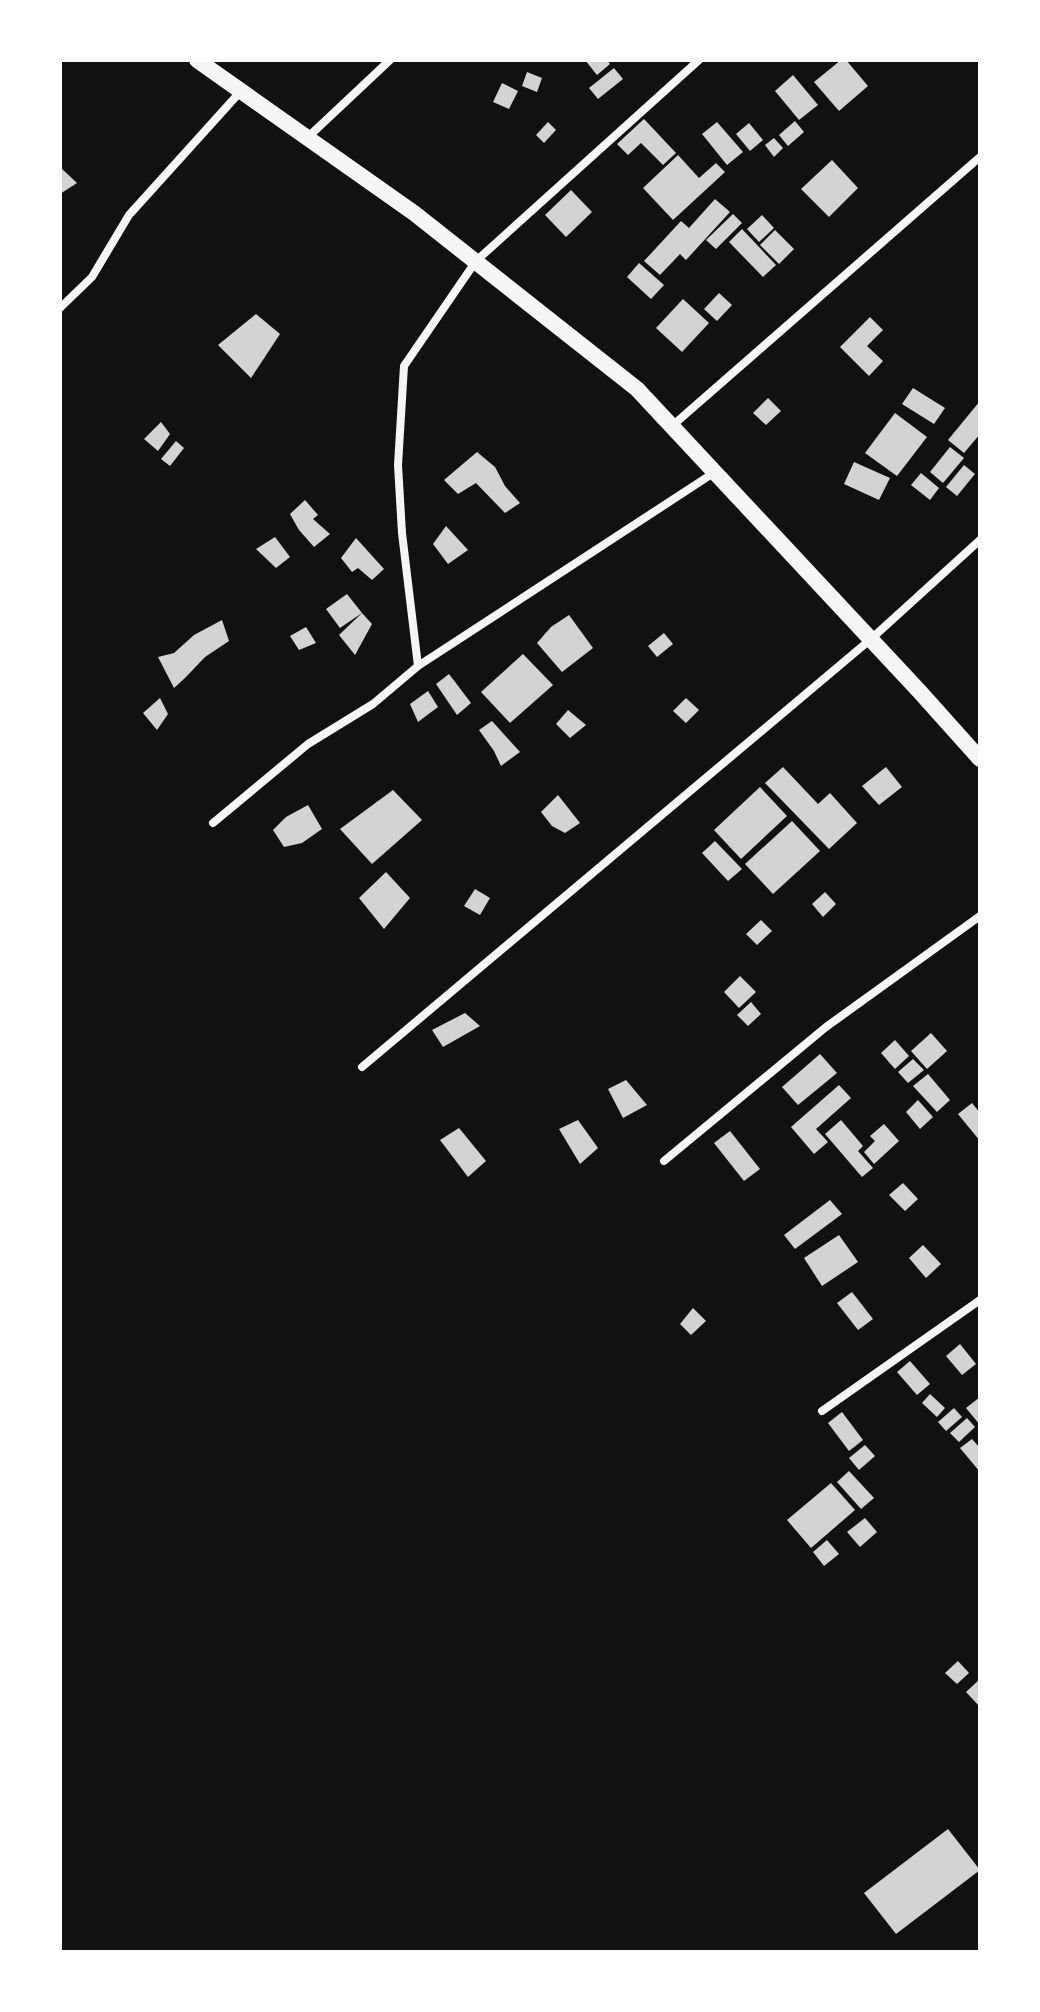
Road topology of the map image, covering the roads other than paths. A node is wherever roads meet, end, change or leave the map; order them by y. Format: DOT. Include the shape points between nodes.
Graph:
graph roads {
  1 [pos="197,60"];
  2 [pos="390,60"];
  3 [pos="699,60"];
  4 [pos="241,91"];
  5 [pos="307,138"];
  6 [pos="980,157"];
  7 [pos="476,261"];
  8 [pos="60,308"];
  9 [pos="672,426"];
  10 [pos="715,472"];
  11 [pos="980,540"];
  12 [pos="871,639"];
  13 [pos="418,666"];
  14 [pos="980,759"];
  15 [pos="213,823"];
  16 [pos="980,916"];
  17 [pos="362,1067"];
  18 [pos="664,1161"];
  19 [pos="980,1300"];
  20 [pos="822,1411"];
  1 -- 4 [label="main road"];
  2 -- 5 [label="street"];
  3 -- 7 [label="street"];
  4 -- 5 [label="main road"];
  4 -- 8 [label="street" via="129,215 92,277"];
  5 -- 7 [label="main road"];
  6 -- 9 [label="street"];
  7 -- 9 [label="main road" via="637,389"];
  7 -- 13 [label="street" via="404,366 398,465"];
  9 -- 10 [label="main road"];
  10 -- 12 [label="main road"];
  10 -- 13 [label="street"];
  11 -- 12 [label="street"];
  12 -- 14 [label="main road"];
  12 -- 17 [label="street"];
  13 -- 15 [label="street" via="373,704 308,744"];
  16 -- 18 [label="street" via="826,1027"];
  19 -- 20 [label="street"];
}
